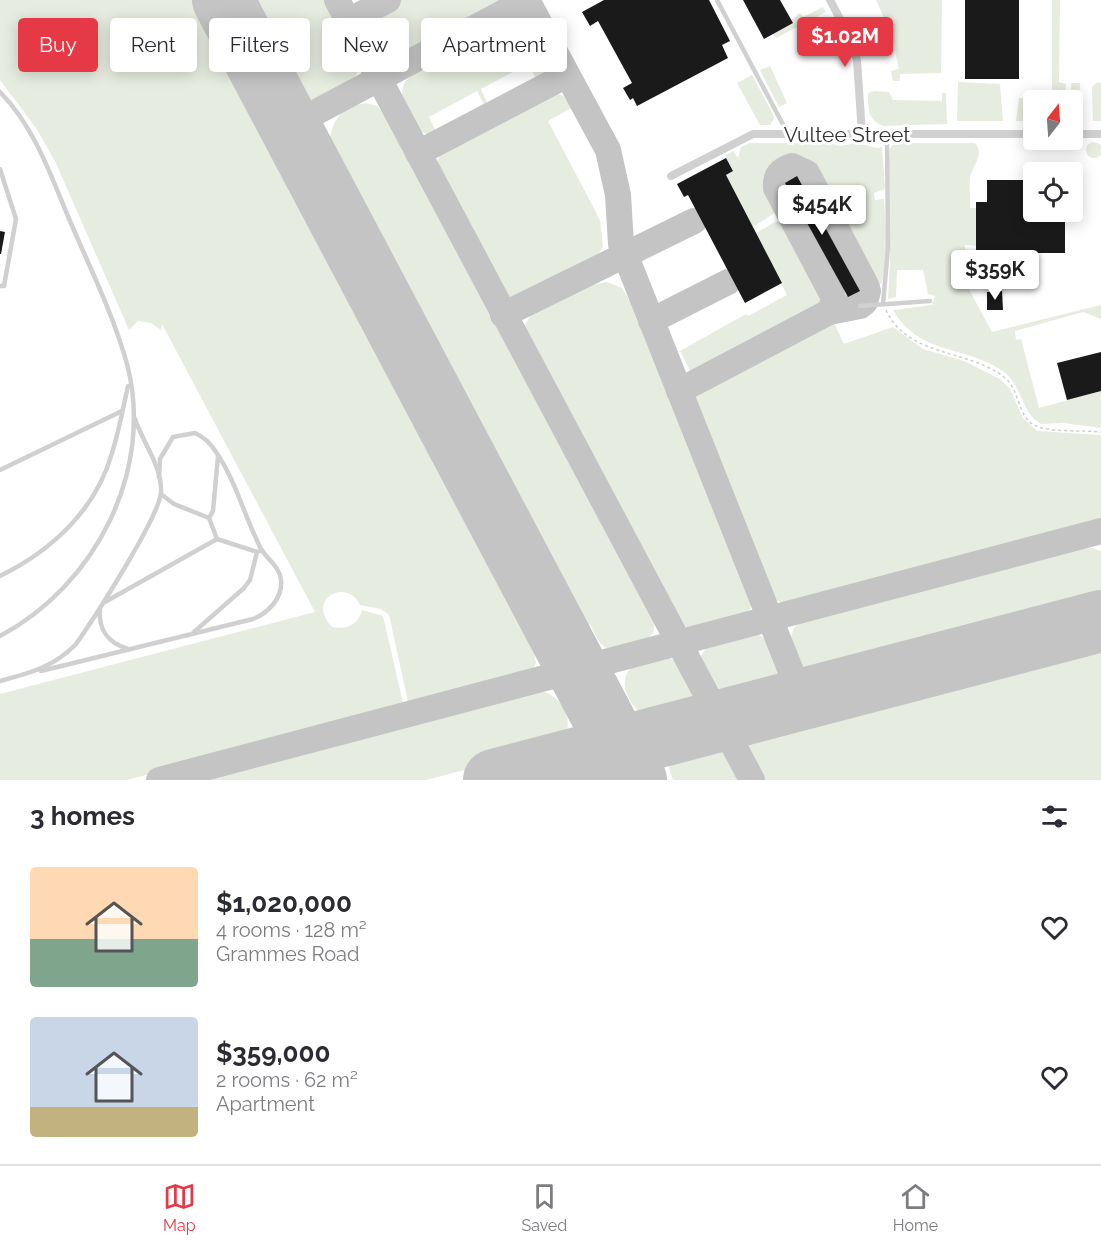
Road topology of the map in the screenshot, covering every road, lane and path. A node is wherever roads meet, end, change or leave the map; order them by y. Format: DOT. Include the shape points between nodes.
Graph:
graph roads {
  1 [pos="717,0"];
  2 [pos="830,0"];
  3 [pos="0,92"];
  4 [pos="788,134"];
  5 [pos="862,134"];
  6 [pos="887,134"];
  7 [pos="1023,134"];
  8 [pos="1083,134"];
  9 [pos="1101,134"];
  10 [pos="0,169"];
  11 [pos="671,176"];
  12 [pos="0,286"];
  13 [pos="930,301"];
  14 [pos="883,304"];
  15 [pos="860,306"];
  16 [pos="129,380"];
  17 [pos="122,411"];
  18 [pos="134,417"];
  19 [pos="1101,432"];
  20 [pos="218,455"];
  21 [pos="0,470"];
  22 [pos="159,477"];
  23 [pos="161,494"];
  24 [pos="209,518"];
  25 [pos="217,539"];
  26 [pos="259,551"];
  27 [pos="0,576"];
  28 [pos="101,606"];
  29 [pos="189,634"];
  30 [pos="0,636"];
  31 [pos="131,649"];
  32 [pos="41,671"];
  33 [pos="0,681"];
  1 -- 4 [label="lane"];
  2 -- 5 [label="street" via="855,50"];
  3 -- 16 [label="lane" via="43,160 111,315 128,365"];
  4 -- 5 [label="street, Vultee Street"];
  4 -- 11 [label="street, Vultee Street" via="747,136"];
  5 -- 6 [label="street, Vultee Street"];
  6 -- 7 [label="street, Vultee Street"];
  6 -- 14 [label="lane" via="888,248"];
  8 -- 9 [label="street"];
  10 -- 12 [label="lane" via="16,219 4,286"];
  13 -- 14 [label="lane"];
  14 -- 15 [label="lane"];
  14 -- 19 [label="path" via="890,319 920,344 1005,377 1033,424"];
  16 -- 17 [label="lane"];
  16 -- 18 [label="lane"];
  17 -- 21 [label="lane"];
  17 -- 27 [label="lane" via="112,455 79,516 57,540"];
  18 -- 22 [label="lane"];
  18 -- 30 [label="lane" via="132,456 118,507 87,562 50,601"];
  20 -- 22 [label="lane" via="202,436 180,433 164,448"];
  20 -- 24 [label="lane"];
  20 -- 26 [label="lane"];
  22 -- 23 [label="lane"];
  23 -- 24 [label="lane" via="174,504"];
  23 -- 28 [label="lane"];
  24 -- 25 [label="lane"];
  25 -- 26 [label="lane"];
  25 -- 28 [label="lane"];
  26 -- 29 [label="lane" via="244,588"];
  26 -- 29 [label="lane" via="279,573 281,581 278,595 268,609 253,619"];
  28 -- 31 [label="lane" via="99,618 106,636"];
  28 -- 32 [label="lane" via="76,644"];
  29 -- 31 [label="lane"];
  31 -- 32 [label="lane"];
  32 -- 33 [label="lane"];
}
